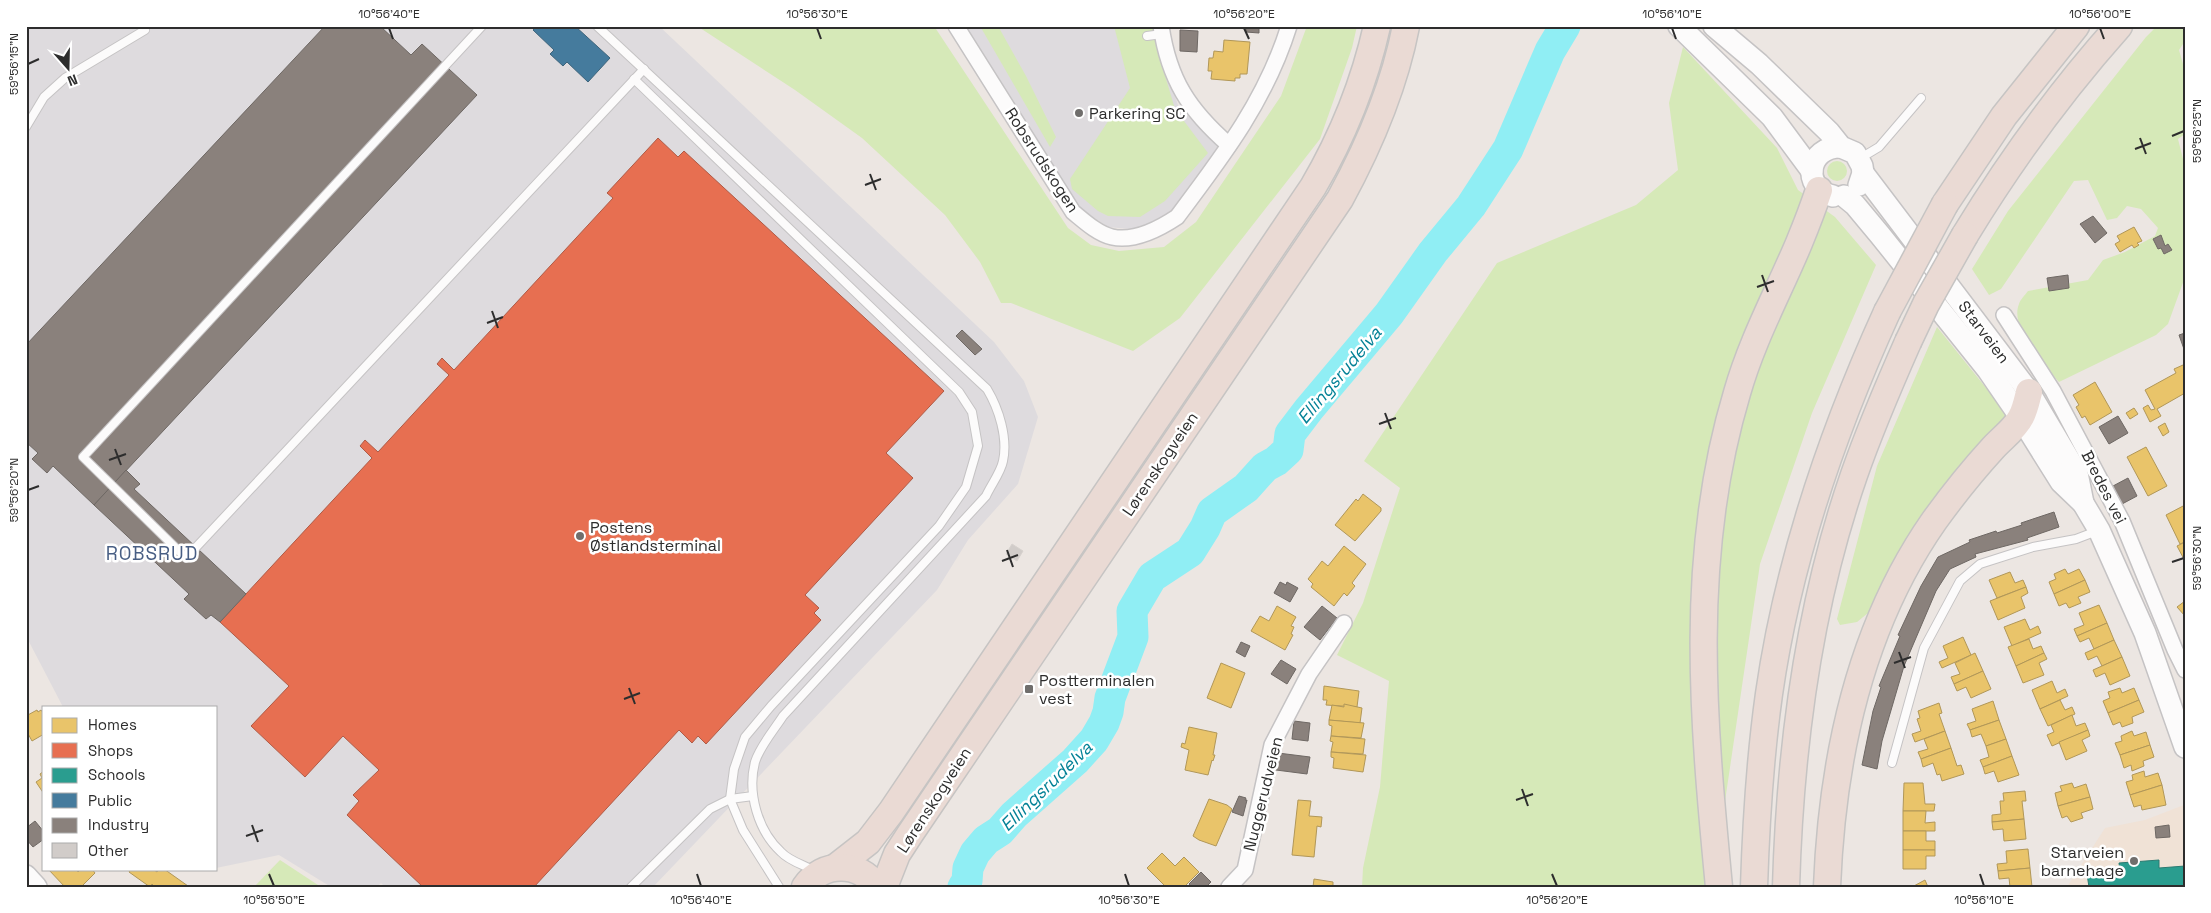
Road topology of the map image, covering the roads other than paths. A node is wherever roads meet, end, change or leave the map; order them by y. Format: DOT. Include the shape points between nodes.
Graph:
graph roads {
  1 [pos="482,26"];
  2 [pos="597,26"];
  3 [pos="956,26"];
  4 [pos="1288,26"];
  5 [pos="1377,26"];
  6 [pos="1406,26"];
  7 [pos="1679,26"];
  8 [pos="1714,26"];
  9 [pos="2076,26"];
  10 [pos="2119,26"];
  11 [pos="145,30"];
  12 [pos="1162,30"];
  13 [pos="1146,36"];
  14 [pos="644,69"];
  15 [pos="634,78"];
  16 [pos="1921,98"];
  17 [pos="26,126"];
  18 [pos="1229,145"];
  19 [pos="1842,147"];
  20 [pos="1861,166"];
  21 [pos="1825,186"];
  22 [pos="2004,314"];
  23 [pos="2029,392"];
  24 [pos="2021,418"];
  25 [pos="2083,502"];
  26 [pos="2099,530"];
  27 [pos="1344,623"];
  28 [pos="2185,670"];
  29 [pos="2185,747"];
  30 [pos="1892,763"];
  31 [pos="753,796"];
  32 [pos="730,799"];
  33 [pos="820,875"];
  34 [pos="26,876"];
  35 [pos="1236,884"];
  36 [pos="36,887"];
  37 [pos="631,887"];
  38 [pos="779,887"];
  39 [pos="877,887"];
  40 [pos="884,887"];
  41 [pos="1719,887"];
  42 [pos="1754,887"];
  43 [pos="1786,887"];
  44 [pos="1827,887"];
  1 -- 15 [label="lane" via="83,458 186,558"];
  2 -- 14 [label="lane"];
  3 -- 18 [label="street, Robsrudskogen" via="1073,212 1087,224 1112,237 1143,235 1162,228 1177,217"];
  4 -- 18 [label="street, Robsrudskogen" via="1260,98"];
  5 -- 33 [label="highway, Lørenskogveien" via="1352,109 1313,187 887,818 868,842"];
  6 -- 40 [label="highway, Lørenskogveien" via="1382,110 1340,199 910,834 897,854"];
  7 -- 21 [label="street, Starveien" via="1772,117"];
  8 -- 19 [label="street, Starveien" via="1780,83"];
  9 -- 42 [label="highway, bridge" via="2004,116 1945,204 1887,312 1823,470 1793,574 1769,695 1756,828"];
  10 -- 43 [label="highway, bridge" via="2032,132 1965,235 1926,304 1882,402 1854,476 1810,638 1792,769"];
  11 -- 17 [label="lane" via="65,78 44,97"];
  12 -- 13 [label="lane"];
  12 -- 18 [label="street" via="1172,69 1186,100 1205,124"];
  14 -- 15 [label="lane"];
  14 -- 31 [label="lane" via="987,389 996,404 1002,429 1003,461 986,496 784,716 755,762"];
  15 -- 32 [label="lane" via="959,392 972,412 978,446 966,487 939,526 746,737 734,769"];
  16 -- 20 [label="lane"];
  19 -- 20 [label="street, Starveien" via="1848,149"];
  19 -- 21 [label="street" via="1833,146 1818,155"];
  20 -- 21 [label="street" via="1857,188"];
  20 -- 23 [label="street, Starveien"];
  21 -- 24 [label="street, Starveien" via="1855,205 1988,370"];
  21 -- 41 [label="highway" via="1749,355 1727,428 1714,490 1705,562 1702,672"];
  22 -- 28 [label="street, Bredes vei" via="2053,391 2122,521"];
  23 -- 24 [label="highway"];
  23 -- 25 [label="street, Starveien" via="2077,473"];
  24 -- 25 [label="street, Starveien" via="2061,482"];
  24 -- 44 [label="highway" via="1934,521 1882,613 1849,718 1831,820"];
  25 -- 26 [label="street, Starveien"];
  26 -- 29 [label="street, Starveien" via="2145,634"];
  26 -- 30 [label="lane" via="1980,564 1960,581 1924,648"];
  27 -- 35 [label="street, Nuggerudveien" via="1309,674 1272,745 1245,870"];
  31 -- 32 [label="lane"];
  31 -- 33 [label="lane" via="758,821 781,852"];
  32 -- 37 [label="lane" via="710,808"];
  32 -- 38 [label="lane" via="743,830"];
  33 -- 39 [label="highway" via="859,870"];
  34 -- 36 [label="street"];
}
